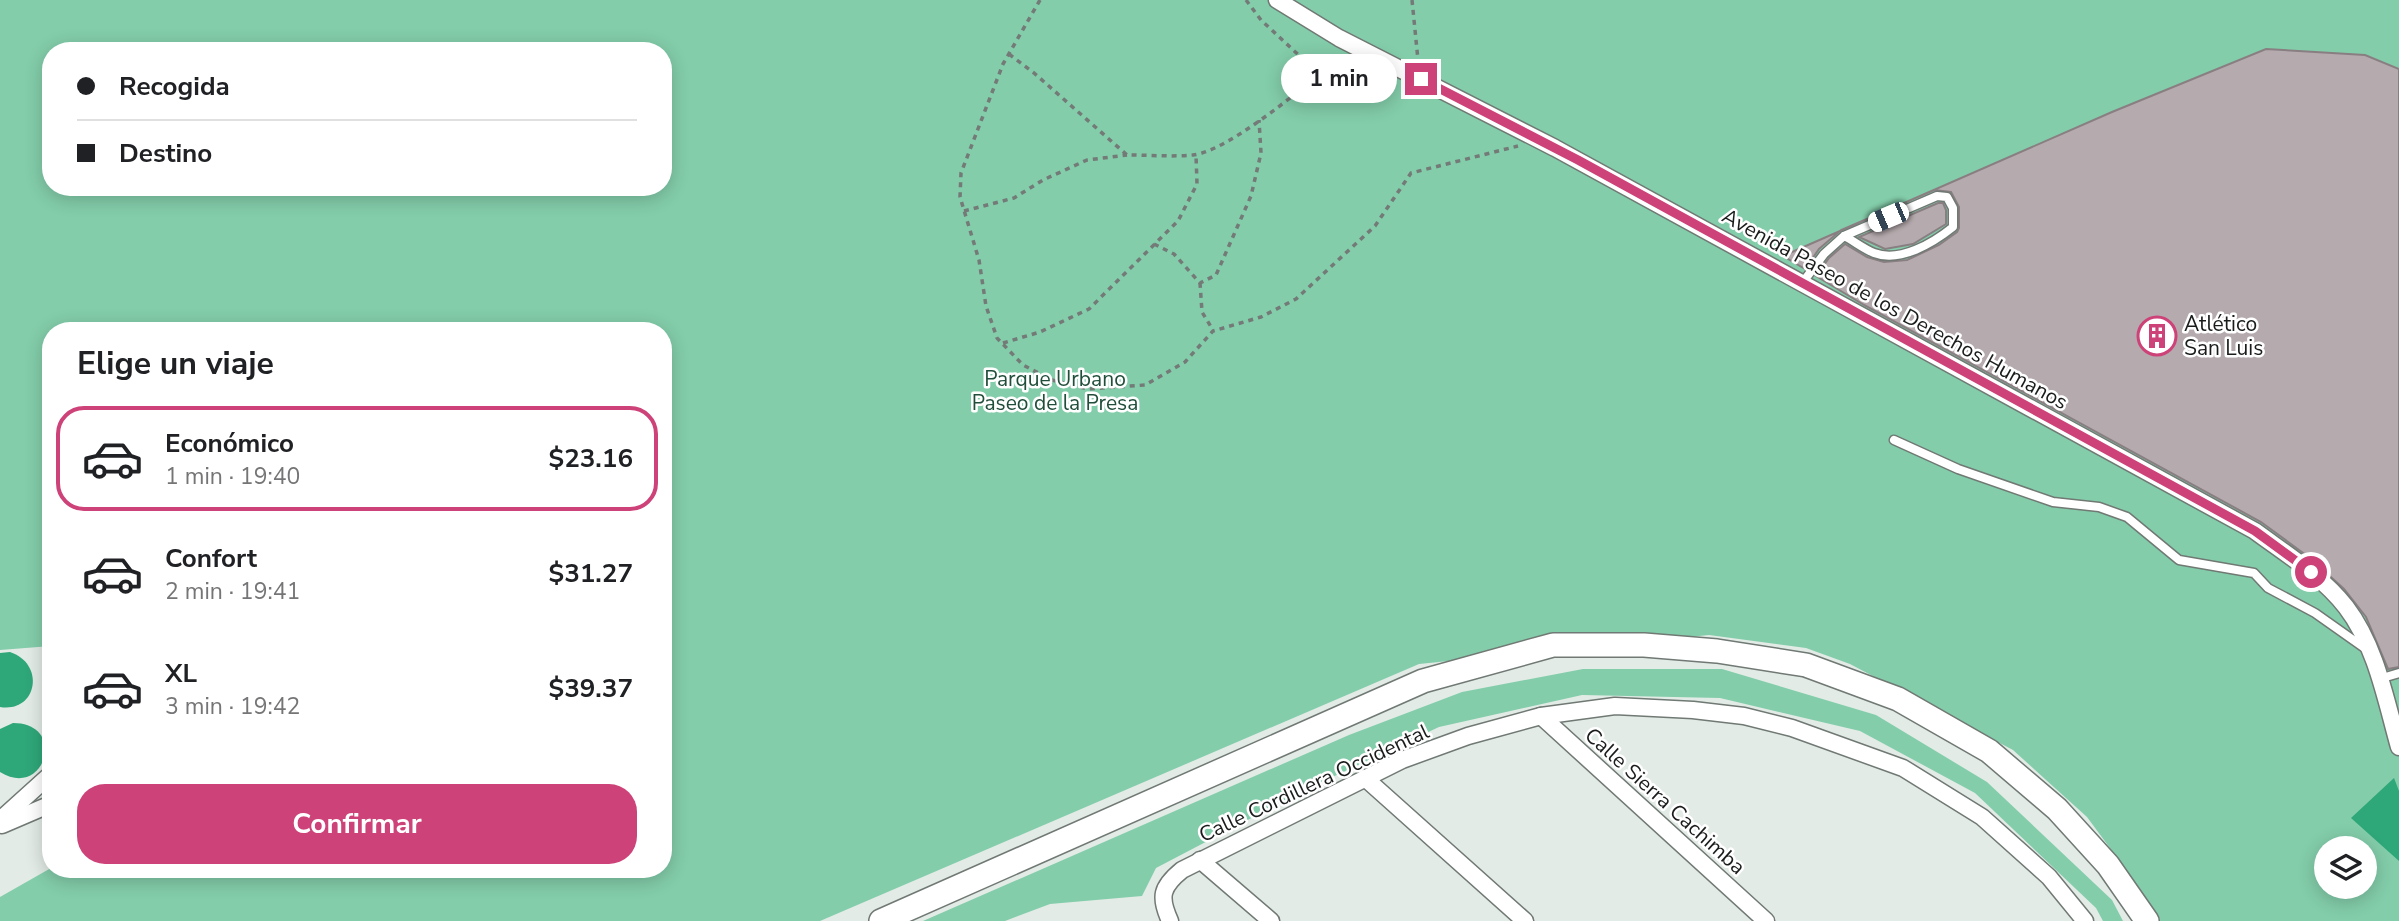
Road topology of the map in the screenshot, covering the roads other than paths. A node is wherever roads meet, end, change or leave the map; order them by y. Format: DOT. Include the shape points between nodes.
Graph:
graph roads {
  1 [pos="1277,0"];
  2 [pos="1844,236"];
  3 [pos="1803,282"];
  4 [pos="1894,440"];
  5 [pos="2371,653"];
  6 [pos="2399,673"];
  7 [pos="2379,679"];
  8 [pos="1541,716"];
  9 [pos="2399,747"];
  10 [pos="1365,778"];
  11 [pos="42,782"];
  12 [pos="42,808"];
  13 [pos="0,820"];
  14 [pos="0,826"];
  15 [pos="1200,860"];
  16 [pos="1764,919"];
  17 [pos="881,921"];
  18 [pos="1170,921"];
  19 [pos="1271,921"];
  20 [pos="1525,921"];
  21 [pos="1779,921"];
  22 [pos="2085,921"];
  23 [pos="2147,921"];
  1 -- 3 [label="street, Avenida Paseo de los Derechos Humanos" via="1355,46"];
  2 -- 2 [label="lane" via="1937,197 1947,197 1953,208 1953,227 1936,241 1895,256 1876,253"];
  2 -- 3 [label="lane"];
  3 -- 5 [label="street, Avenida Paseo de los Derechos Humanos" via="2255,531 2311,572 2346,607"];
  4 -- 5 [label="lane" via="1958,469 2053,502 2099,507 2127,517 2179,560 2254,573 2268,588 2315,613"];
  5 -- 7 [label="street, Avenida Paseo de los Derechos Humanos"];
  6 -- 7 [label="lane"];
  7 -- 9 [label="street, Avenida Paseo de los Derechos Humanos"];
  8 -- 10 [label="street, Calle Cordillera Occidental" via="1468,736"];
  8 -- 16 [label="street, Calle Sierra Cachimba"];
  8 -- 22 [label="street, Calle Cordillera Occidental" via="1615,706 1744,716 1793,728 1903,768 1982,817 2049,877"];
  10 -- 15 [label="street, Calle Cordillera Occidental"];
  10 -- 20 [label="street"];
  11 -- 13 [label="street"];
  12 -- 14 [label="street"];
  15 -- 18 [label="street, Calle Cordillera Occidental" via="1167,883 1162,901"];
  15 -- 19 [label="street"];
  16 -- 21 [label="street, Calle Sierra Cachimba"];
  17 -- 23 [label="main road" via="1423,681 1553,645 1644,645 1806,665 1898,699 1989,751 2057,809 2108,865"];
}
